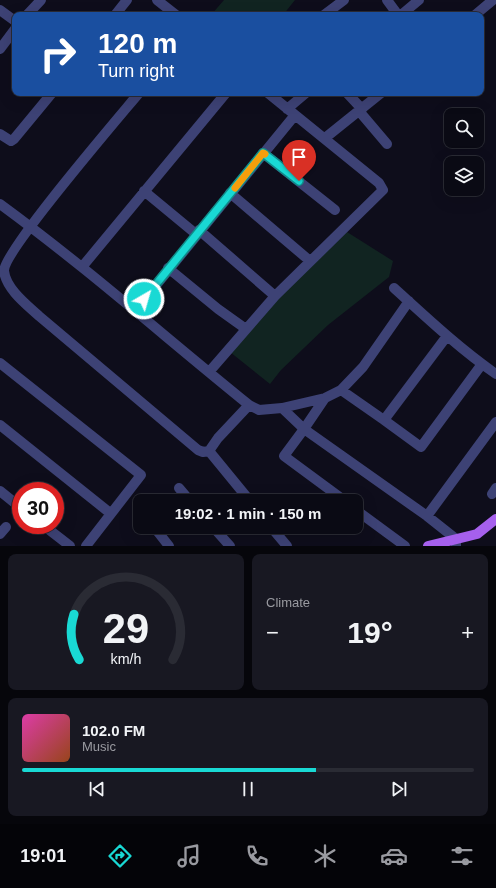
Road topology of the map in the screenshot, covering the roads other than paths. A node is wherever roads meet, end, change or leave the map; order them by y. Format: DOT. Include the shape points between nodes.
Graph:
graph roads {
  1 [pos="40,0"];
  2 [pos="127,0"];
  3 [pos="157,0"];
  4 [pos="344,0"];
  5 [pos="387,0"];
  6 [pos="419,0"];
  7 [pos="492,3"];
  8 [pos="0,10"];
  9 [pos="30,12"];
  10 [pos="117,12"];
  11 [pos="172,12"];
  12 [pos="328,12"];
  13 [pos="397,12"];
  14 [pos="404,12"];
  15 [pos="479,12"];
  16 [pos="12,19"];
  17 [pos="12,33"];
  18 [pos="0,49"];
  19 [pos="50,96"];
  20 [pos="136,96"];
  21 [pos="223,96"];
  22 [pos="272,96"];
  23 [pos="302,96"];
  24 [pos="349,96"];
  25 [pos="377,96"];
  26 [pos="287,108"];
  27 [pos="360,110"];
  28 [pos="295,115"];
  29 [pos="0,134"];
  30 [pos="325,138"];
  31 [pos="386,144"];
  32 [pos="263,153"];
  33 [pos="144,191"];
  34 [pos="230,193"];
  35 [pos="0,204"];
  36 [pos="335,210"];
  37 [pos="32,227"];
  38 [pos="197,232"];
  39 [pos="310,261"];
  40 [pos="82,267"];
  41 [pos="168,268"];
  42 [pos="394,288"];
  43 [pos="276,296"];
  44 [pos="409,302"];
  45 [pos="135,311"];
  46 [pos="246,329"];
  47 [pos="447,336"];
  48 [pos="0,363"];
  49 [pos="482,364"];
  50 [pos="209,372"];
  51 [pos="496,374"];
  52 [pos="341,390"];
  53 [pos="325,398"];
  54 [pos="249,405"];
  55 [pos="282,408"];
  56 [pos="384,420"];
  57 [pos="496,422"];
  58 [pos="0,425"];
  59 [pos="304,429"];
  60 [pos="209,451"];
  61 [pos="179,488"];
  62 [pos="0,491"];
  63 [pos="184,494"];
  64 [pos="244,494"];
  65 [pos="336,494"];
  66 [pos="12,501"];
  67 [pos="110,513"];
  68 [pos="363,515"];
  69 [pos="427,516"];
  70 [pos="495,521"];
  71 [pos="55,534"];
  72 [pos="160,534"];
  73 [pos="219,534"];
  74 [pos="278,534"];
  75 [pos="456,543"];
  76 [pos="70,546"];
  77 [pos="86,546"];
  78 [pos="169,546"];
  79 [pos="230,546"];
  80 [pos="287,546"];
  81 [pos="405,546"];
  82 [pos="428,546"];
  1 -- 9 [label="street"];
  2 -- 10 [label="street"];
  3 -- 11 [label="street"];
  4 -- 12 [label="street"];
  5 -- 13 [label="street"];
  6 -- 14 [label="street"];
  7 -- 15 [label="street"];
  8 -- 16 [label="street"];
  17 -- 18 [label="street"];
  19 -- 29 [label="street" via="14,139 11,141"];
  20 -- 37 [label="street" via="80,163"];
  21 -- 33 [label="street"];
  22 -- 26 [label="street"];
  23 -- 26 [label="street"];
  24 -- 27 [label="street"];
  25 -- 27 [label="street"];
  26 -- 28 [label="street"];
  27 -- 30 [label="street"];
  27 -- 31 [label="street"];
  28 -- 30 [label="street"];
  28 -- 32 [label="street"];
  30 -- 39 [label="street" via="379,183 383,190"];
  32 -- 34 [label="street"];
  32 -- 36 [label="street"];
  33 -- 38 [label="street"];
  33 -- 40 [label="street"];
  34 -- 38 [label="street"];
  34 -- 39 [label="street"];
  35 -- 37 [label="street"];
  37 -- 40 [label="street"];
  37 -- 60 [label="street" via="4,265 8,283 19,297 97,367 198,450"];
  38 -- 41 [label="street"];
  38 -- 43 [label="street"];
  39 -- 43 [label="street"];
  40 -- 45 [label="street"];
  41 -- 45 [label="street"];
  41 -- 46 [label="street"];
  42 -- 44 [label="street"];
  43 -- 46 [label="street"];
  44 -- 47 [label="street"];
  44 -- 52 [label="street" via="362,367"];
  45 -- 50 [label="street"];
  46 -- 50 [label="street"];
  47 -- 49 [label="street"];
  47 -- 56 [label="street"];
  48 -- 67 [label="street" via="141,475"];
  49 -- 51 [label="street"];
  49 -- 56 [label="street" via="421,447"];
  50 -- 54 [label="street"];
  52 -- 53 [label="street"];
  52 -- 56 [label="street"];
  53 -- 55 [label="street"];
  53 -- 59 [label="street"];
  54 -- 55 [label="street" via="259,410"];
  54 -- 60 [label="street"];
  55 -- 59 [label="street"];
  57 -- 69 [label="street"];
  58 -- 67 [label="street"];
  59 -- 65 [label="street" via="284,456"];
  59 -- 69 [label="street"];
  60 -- 64 [label="street"];
  61 -- 63 [label="street"];
  62 -- 66 [label="street"];
  67 -- 77 [label="street"];
  68 -- 81 [label="street"];
  69 -- 75 [label="street"];
  70 -- 75 [label="main road" via="477,534"];
  71 -- 76 [label="street"];
  72 -- 78 [label="street"];
  73 -- 79 [label="street"];
  74 -- 80 [label="street"];
  75 -- 82 [label="main road"];
}
